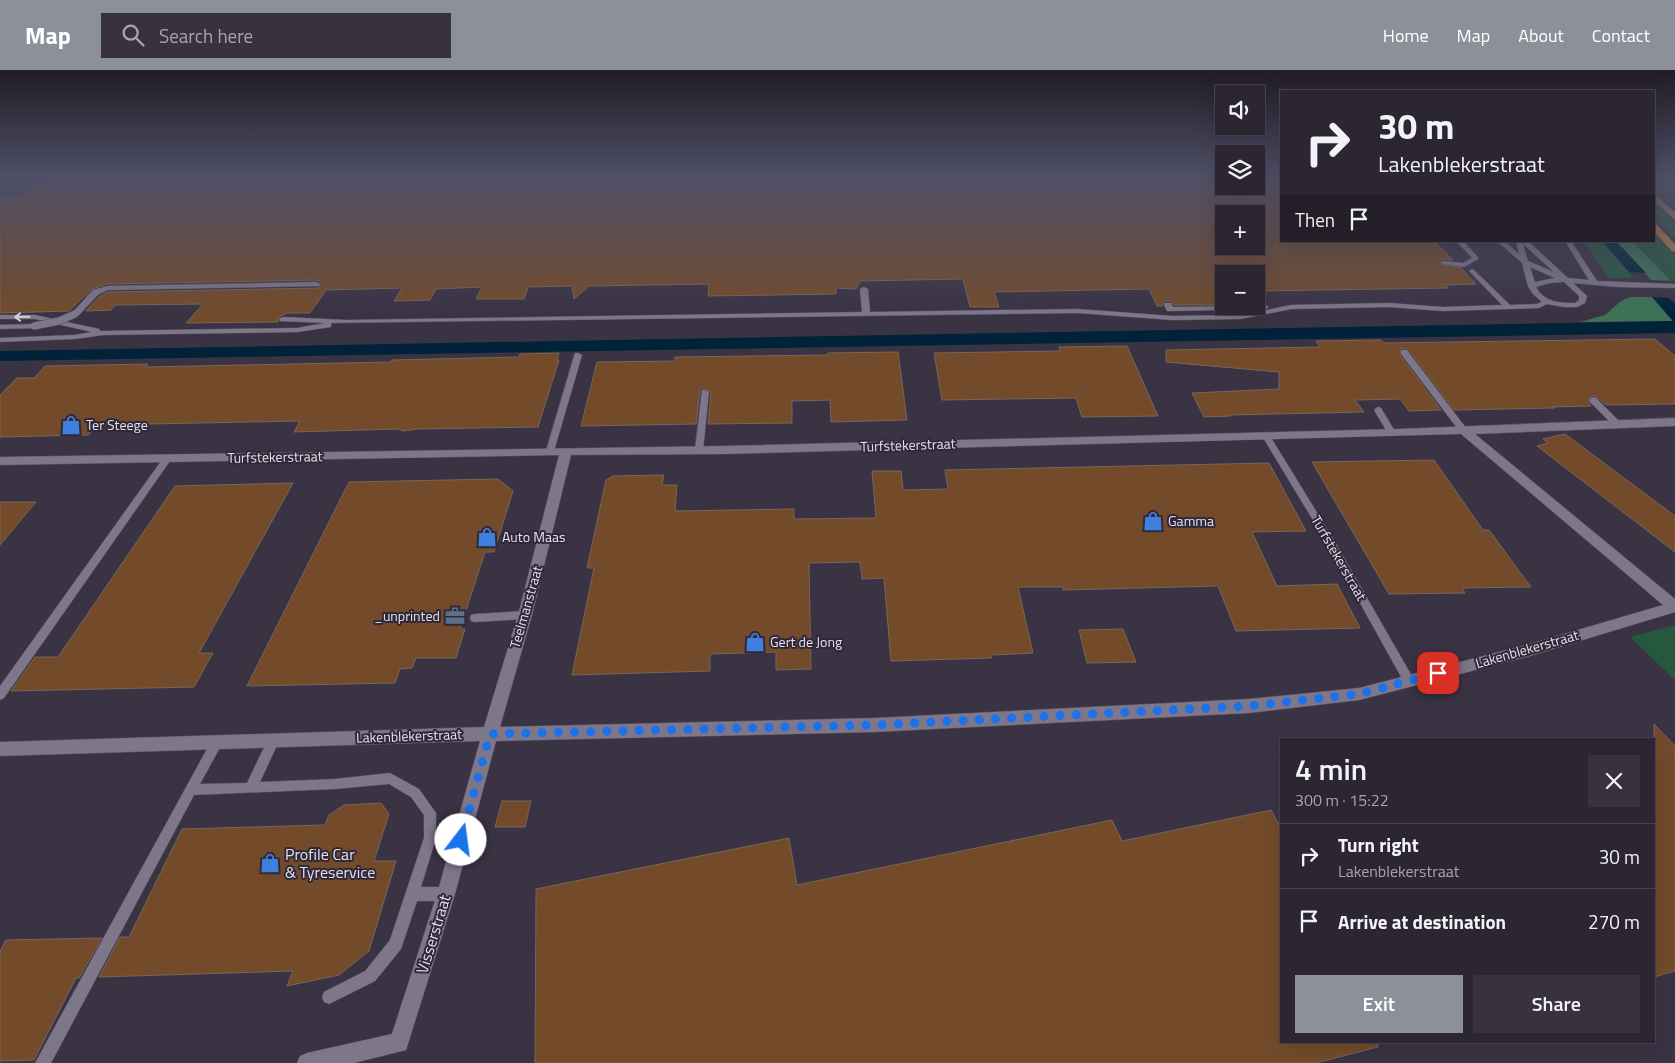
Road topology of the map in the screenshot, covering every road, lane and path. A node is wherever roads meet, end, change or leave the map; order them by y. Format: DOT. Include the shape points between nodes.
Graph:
graph roads {
  1 [pos="1655,228"];
  2 [pos="1460,242"];
  3 [pos="1501,242"];
  4 [pos="1519,242"];
  5 [pos="1525,242"];
  6 [pos="1569,242"];
  7 [pos="1675,249"];
  8 [pos="1525,262"];
  9 [pos="1444,263"];
  10 [pos="1472,271"];
  11 [pos="1566,281"];
  12 [pos="1594,282"];
  13 [pos="316,284"];
  14 [pos="1532,286"];
  15 [pos="1675,286"];
  16 [pos="864,289"];
  17 [pos="1546,302"];
  18 [pos="1168,306"];
  19 [pos="1291,307"];
  20 [pos="1508,307"];
  21 [pos="866,314"];
  22 [pos="0,317"];
  23 [pos="283,319"];
  24 [pos="347,322"];
  25 [pos="0,327"];
  26 [pos="104,333"];
  27 [pos="0,340"];
  28 [pos="1404,352"];
  29 [pos="578,355"];
  30 [pos="705,392"];
  31 [pos="1593,400"];
  32 [pos="1378,410"];
  33 [pos="1675,422"];
  34 [pos="1617,424"];
  35 [pos="1463,430"];
  36 [pos="1392,433"];
  37 [pos="1266,436"];
  38 [pos="699,450"];
  39 [pos="550,451"];
  40 [pos="566,451"];
  41 [pos="167,459"];
  42 [pos="0,461"];
  43 [pos="1675,607"];
  44 [pos="526,616"];
  45 [pos="475,618"];
  46 [pos="1409,681"];
  47 [pos="0,695"];
  48 [pos="490,734"];
  49 [pos="273,740"];
  50 [pos="217,742"];
  51 [pos="0,749"];
  52 [pos="251,788"];
  53 [pos="192,790"];
  54 [pos="412,894"];
  55 [pos="446,894"];
  56 [pos="330,997"];
  57 [pos="43,1063"];
  58 [pos="306,1063"];
  1 -- 7 [label="main road"];
  2 -- 9 [label="lane" via="1476,258 1464,264"];
  3 -- 8 [label="lane"];
  4 -- 8 [label="lane"];
  5 -- 11 [label="lane"];
  6 -- 12 [label="lane"];
  8 -- 11 [label="lane"];
  8 -- 14 [label="lane"];
  10 -- 20 [label="lane"];
  11 -- 12 [label="lane"];
  11 -- 14 [label="lane" via="1540,282"];
  11 -- 17 [label="lane" via="1583,296 1582,301 1577,305"];
  12 -- 15 [label="lane"];
  13 -- 25 [label="lane, bridge" via="107,288 96,292 75,314 59,321"];
  14 -- 17 [label="lane"];
  16 -- 21 [label="lane"];
  17 -- 20 [label="lane" via="1539,306"];
  18 -- 19 [label="lane" via="1170,309"];
  19 -- 20 [label="lane"];
  19 -- 21 [label="lane" via="1241,317 1172,318 1078,311"];
  21 -- 24 [label="lane"];
  26 -- 22 [label="lane, one-way" via="35,317"];
  23 -- 24 [label="lane"];
  24 -- 26 [label="lane" via="297,330"];
  26 -- 27 [label="lane"];
  28 -- 35 [label="lane"];
  29 -- 39 [label="lane"];
  30 -- 38 [label="lane"];
  31 -- 34 [label="lane"];
  32 -- 36 [label="lane"];
  33 -- 34 [label="street, Turfstekerstraat"];
  34 -- 35 [label="street, Turfstekerstraat"];
  35 -- 36 [label="street, Turfstekerstraat"];
  35 -- 43 [label="street"];
  36 -- 37 [label="street, Turfstekerstraat"];
  37 -- 38 [label="street, Turfstekerstraat"];
  37 -- 46 [label="lane, Turfstekerstraat"];
  38 -- 40 [label="street, Turfstekerstraat"];
  39 -- 40 [label="street, Turfstekerstraat"];
  39 -- 41 [label="street, Turfstekerstraat"];
  40 -- 44 [label="street, Teelmanstraat"];
  41 -- 42 [label="street, Turfstekerstraat"];
  41 -- 47 [label="lane"];
  43 -- 46 [label="street, Lakenblekerstraat" via="1530,650"];
  44 -- 45 [label="lane"];
  44 -- 48 [label="street, Teelmanstraat"];
  46 -- 48 [label="street, Lakenblekerstraat" via="1359,694 1249,706 875,725"];
  48 -- 49 [label="street, Lakenblekerstraat"];
  48 -- 55 [label="street, Visserstraat"];
  49 -- 50 [label="street, Lakenblekerstraat"];
  49 -- 52 [label="lane"];
  50 -- 51 [label="street, Lakenblekerstraat"];
  50 -- 53 [label="lane"];
  52 -- 53 [label="lane"];
  52 -- 54 [label="lane" via="390,778 415,793 430,813 430,838"];
  53 -- 57 [label="lane"];
  54 -- 55 [label="lane"];
  54 -- 56 [label="lane" via="396,944 370,976"];
  55 -- 58 [label="street, Visserstraat" via="399,1043"];
}
